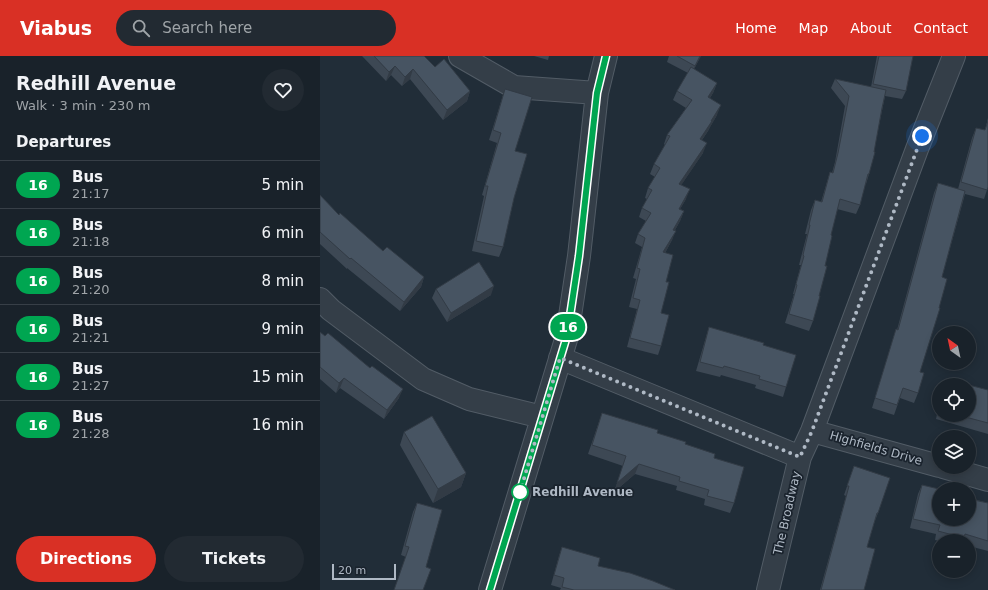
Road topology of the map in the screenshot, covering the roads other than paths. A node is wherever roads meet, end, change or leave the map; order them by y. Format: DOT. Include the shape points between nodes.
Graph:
graph roads {
  1 [pos="460,56"];
  2 [pos="606,56"];
  3 [pos="954,56"];
  4 [pos="597,93"];
  5 [pos="320,299"];
  6 [pos="560,358"];
  7 [pos="542,417"];
  8 [pos="812,431"];
  9 [pos="800,457"];
  10 [pos="932,464"];
  11 [pos="967,474"];
  12 [pos="988,480"];
  13 [pos="490,590"];
  14 [pos="768,590"];
  1 -- 4 [label="street" via="514,87"];
  2 -- 4 [label="street"];
  3 -- 8 [label="street, The Broadway"];
  4 -- 6 [label="street" via="579,256 567,336"];
  5 -- 7 [label="street" via="423,379 469,399"];
  6 -- 7 [label="street"];
  6 -- 9 [label="street"];
  7 -- 13 [label="street"];
  8 -- 9 [label="street, The Broadway"];
  8 -- 10 [label="street, Highfields Drive"];
  9 -- 14 [label="street, The Broadway"];
  11 -- 12 [label="street"];
}
